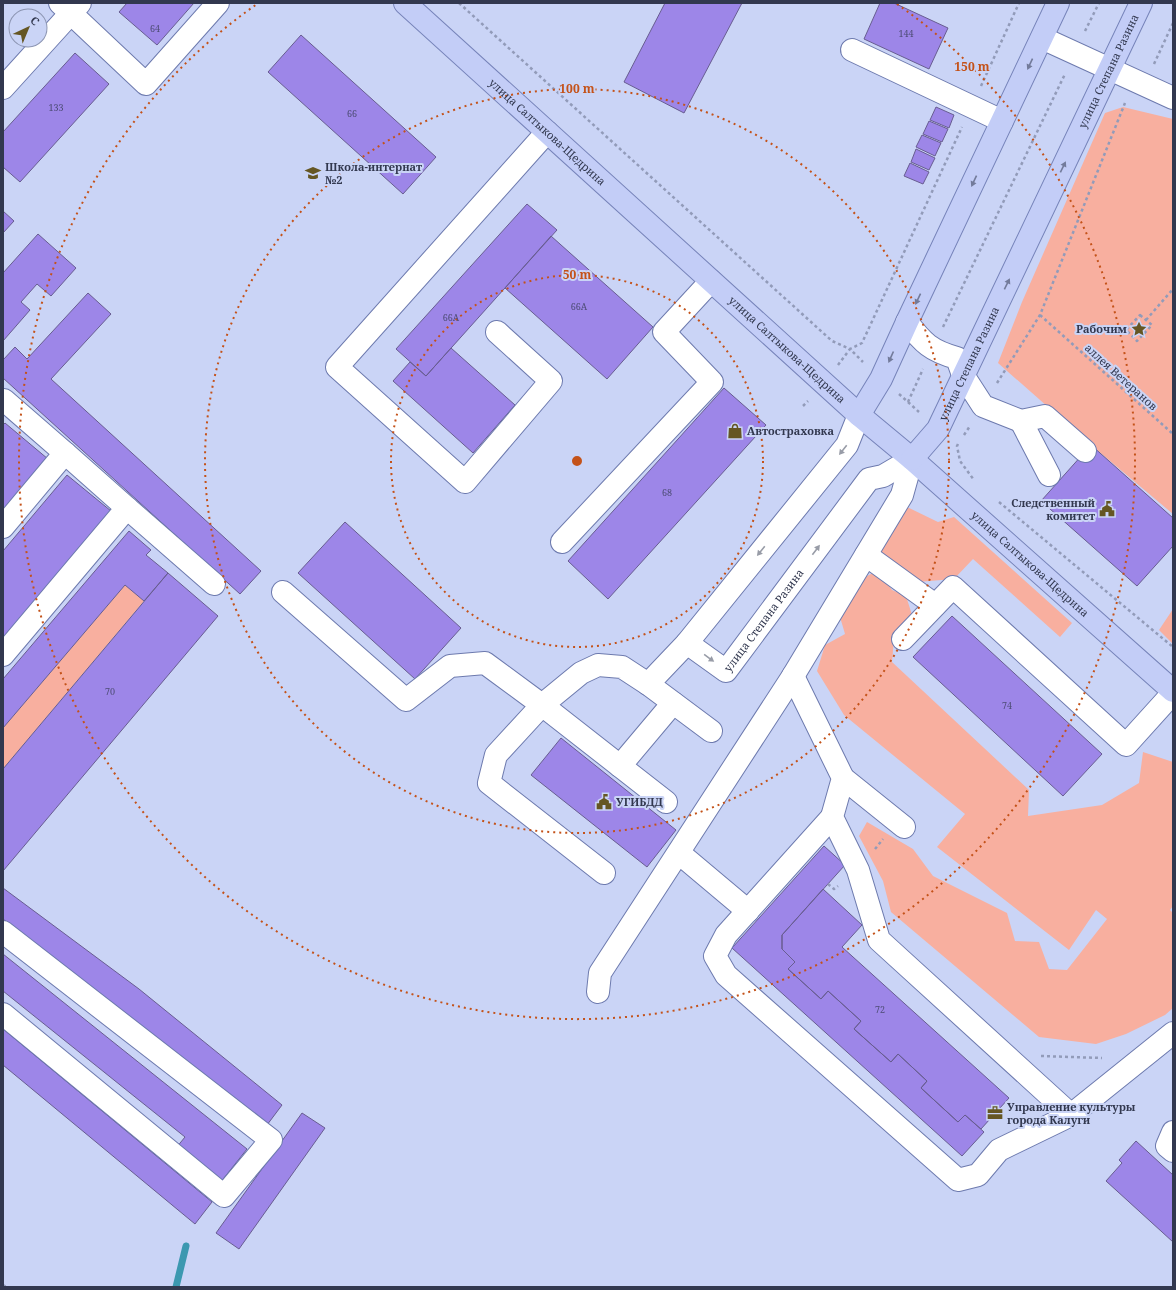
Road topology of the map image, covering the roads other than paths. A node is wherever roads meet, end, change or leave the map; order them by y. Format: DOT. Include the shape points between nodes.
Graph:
graph roads {
  1 [pos="218,3"];
  2 [pos="405,3"];
  3 [pos="1058,3"];
  4 [pos="1141,3"];
  5 [pos="71,7"];
  6 [pos="1042,38"];
  7 [pos="852,50"];
  8 [pos="1109,69"];
  9 [pos="3,88"];
  10 [pos="1173,98"];
  11 [pos="1002,121"];
  12 [pos="547,132"];
  13 [pos="711,281"];
  14 [pos="908,322"];
  15 [pos="497,332"];
  16 [pos="963,375"];
  17 [pos="3,400"];
  18 [pos="859,415"];
  19 [pos="1021,421"];
  20 [pos="1085,451"];
  21 [pos="65,453"];
  22 [pos="912,459"];
  23 [pos="1049,475"];
  24 [pos="127,508"];
  25 [pos="3,527"];
  26 [pos="562,542"];
  27 [pos="866,555"];
  28 [pos="214,584"];
  29 [pos="283,592"];
  30 [pos="935,605"];
  31 [pos="903,639"];
  32 [pos="687,643"];
  33 [pos="3,655"];
  34 [pos="793,676"];
  35 [pos="648,684"];
  36 [pos="1173,692"];
  37 [pos="673,703"];
  38 [pos="542,705"];
  39 [pos="711,731"];
  40 [pos="620,766"];
  41 [pos="843,778"];
  42 [pos="666,802"];
  43 [pos="832,817"];
  44 [pos="900,824"];
  45 [pos="679,853"];
  46 [pos="604,874"];
  47 [pos="748,911"];
  48 [pos="3,932"];
  49 [pos="598,992"];
  50 [pos="3,1014"];
  51 [pos="1173,1033"];
  52 [pos="1071,1116"];
  53 [pos="1173,1132"];
  54 [pos="1173,1152"];
  1 -- 5 [label="street" via="146,84"];
  2 -- 12 [label="main road, улица Салтыкова-Щедрина"];
  3 -- 6 [label="main road"];
  4 -- 8 [label="main road, улица Степана Разина"];
  5 -- 9 [label="street"];
  6 -- 8 [label="street"];
  6 -- 11 [label="main road, one-way"];
  7 -- 11 [label="street"];
  8 -- 10 [label="street"];
  16 -- 8 [label="main road, улица Степана Разина, one-way"];
  11 -- 14 [label="main road, one-way"];
  12 -- 13 [label="main road, улица Салтыкова-Щедрина"];
  12 -- 15 [label="street" via="338,367 465,482 551,381"];
  13 -- 18 [label="main road, улица Салтыкова-Щедрина"];
  13 -- 26 [label="street" via="664,332 712,382"];
  14 -- 16 [label="street" via="919,338 933,349 957,358"];
  14 -- 18 [label="main road, one-way" via="882,380"];
  16 -- 19 [label="street" via="983,406"];
  16 -- 22 [label="main road, улица Степана Разина" via="938,429"];
  17 -- 21 [label="street"];
  18 -- 22 [label="main road, улица Салтыкова-Щедрина"];
  18 -- 32 [label="street, one-way" via="847,445"];
  19 -- 20 [label="street" via="1045,416"];
  19 -- 23 [label="street"];
  21 -- 24 [label="street"];
  21 -- 25 [label="street"];
  22 -- 27 [label="street" via="902,495"];
  32 -- 22 [label="street, улица Степана Разина, one-way" via="726,671 869,479 883,476"];
  22 -- 36 [label="main road, улица Салтыкова-Щедрина"];
  24 -- 28 [label="street"];
  24 -- 33 [label="street"];
  27 -- 30 [label="street"];
  27 -- 34 [label="street"];
  29 -- 38 [label="street" via="406,700 450,666 485,662"];
  30 -- 31 [label="street"];
  30 -- 36 [label="street" via="953,587 1126,745"];
  32 -- 35 [label="street"];
  34 -- 41 [label="street"];
  34 -- 45 [label="street"];
  35 -- 37 [label="street"];
  35 -- 38 [label="street" via="622,667 598,665 581,673"];
  37 -- 39 [label="street"];
  37 -- 40 [label="street"];
  38 -- 40 [label="street"];
  38 -- 46 [label="street" via="496,755 489,783"];
  40 -- 42 [label="street"];
  41 -- 43 [label="street"];
  41 -- 44 [label="street"];
  43 -- 47 [label="street"];
  43 -- 52 [label="street" via="858,870 879,940"];
  45 -- 47 [label="street"];
  45 -- 49 [label="street" via="600,973"];
  47 -- 52 [label="street" via="726,935 715,956 726,975 958,1180 978,1176 999,1150"];
  48 -- 50 [label="street" via="271,1140 224,1196"];
  51 -- 52 [label="street"];
  53 -- 54 [label="street" via="1167,1146"];
}
